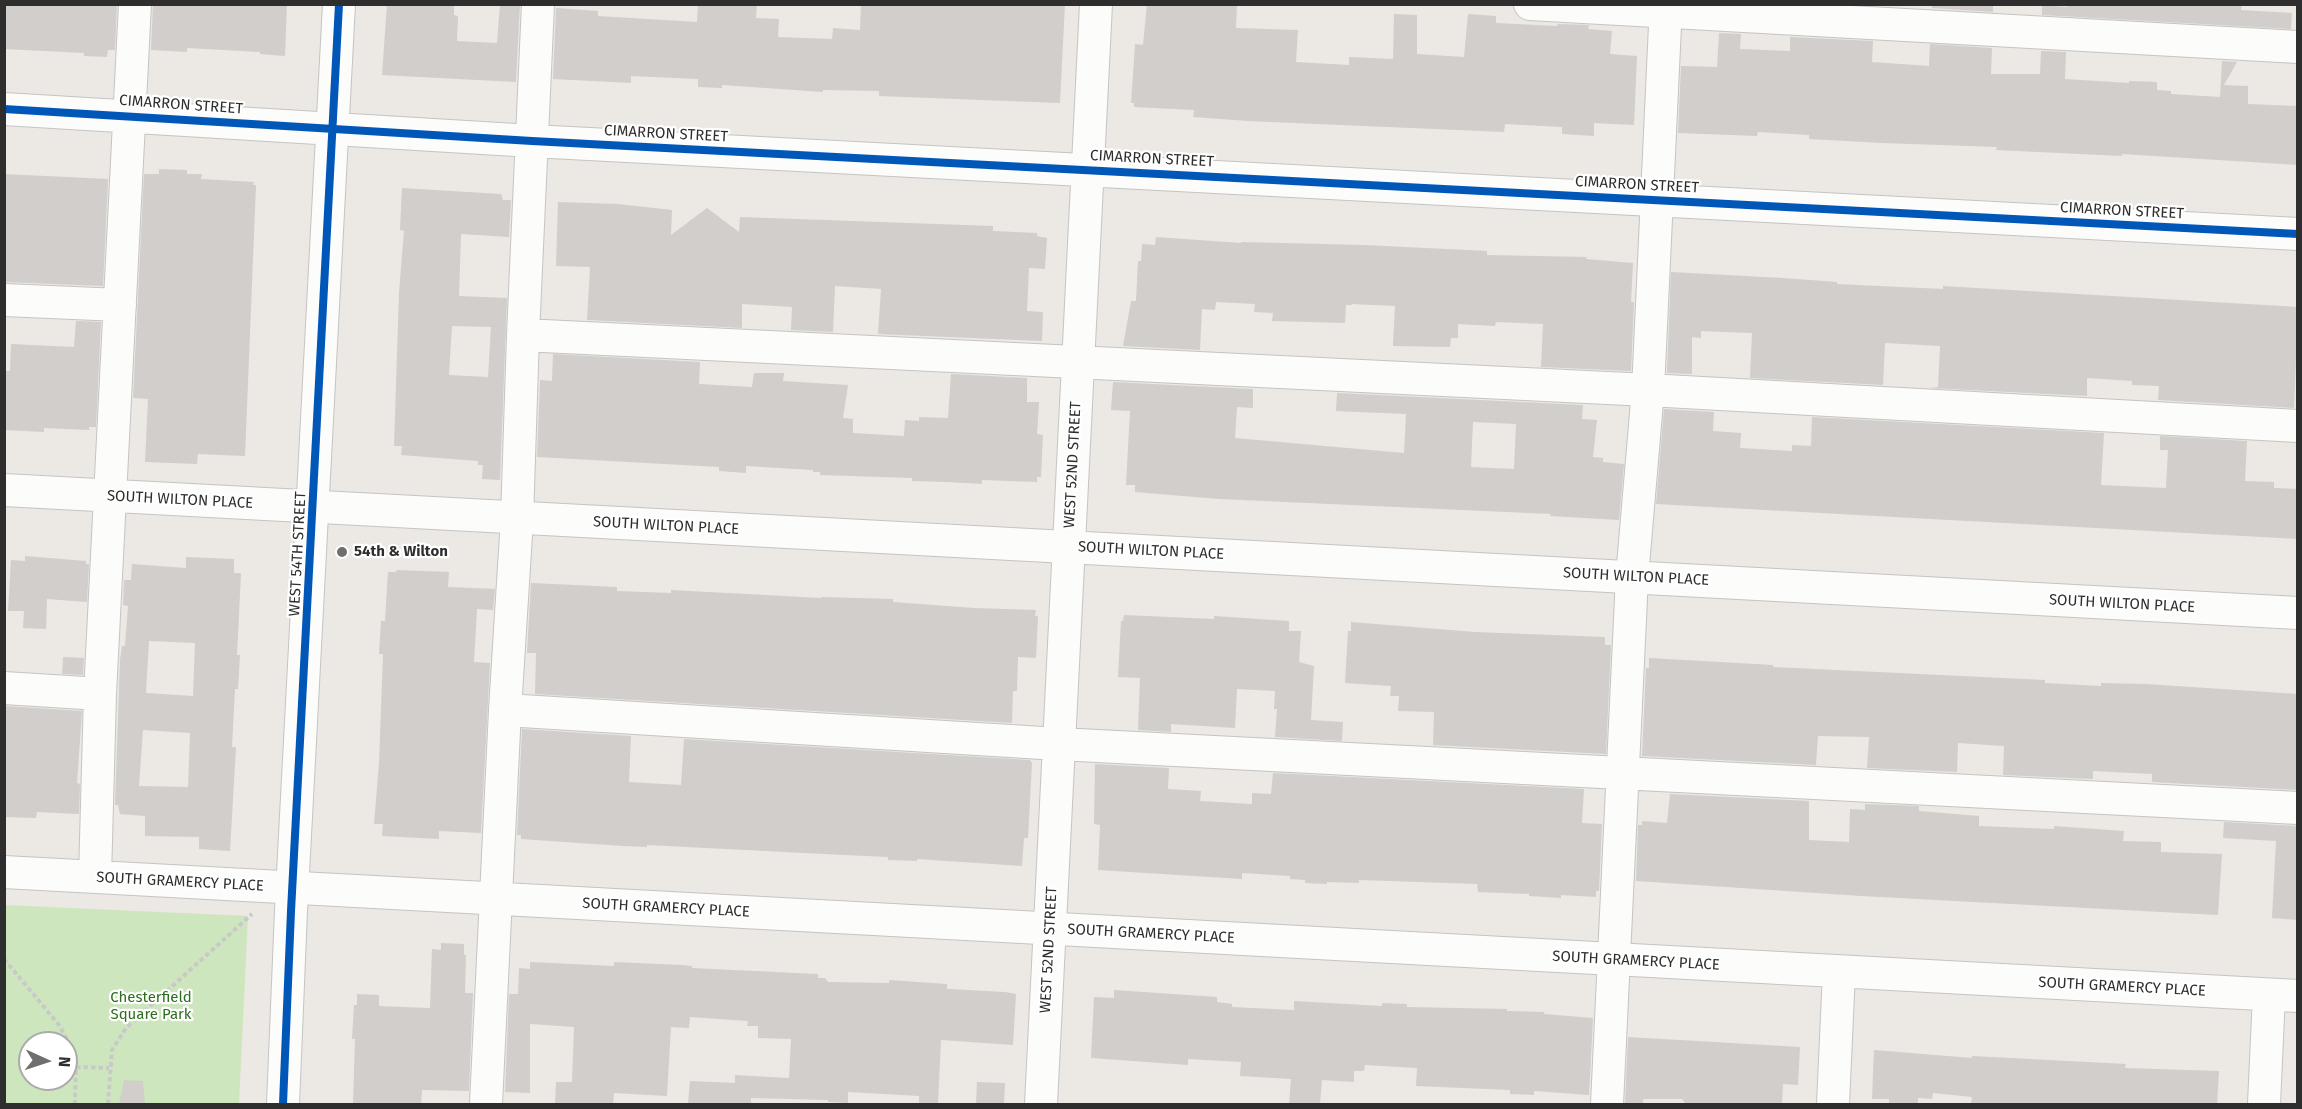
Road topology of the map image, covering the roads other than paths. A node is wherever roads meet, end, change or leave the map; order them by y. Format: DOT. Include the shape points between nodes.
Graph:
graph roads {
  1 [pos="135,4"];
  2 [pos="339,4"];
  3 [pos="538,4"];
  4 [pos="1096,4"];
  5 [pos="1530,4"];
  6 [pos="1665,8"];
  7 [pos="2298,47"];
  8 [pos="4,109"];
  9 [pos="129,115"];
  10 [pos="333,129"];
  11 [pos="532,141"];
  12 [pos="1088,169"];
  13 [pos="1657,200"];
  14 [pos="2298,234"];
  15 [pos="4,300"];
  16 [pos="120,305"];
  17 [pos="522,335"];
  18 [pos="1078,363"];
  19 [pos="1648,390"];
  20 [pos="2298,426"];
  21 [pos="4,490"];
  22 [pos="110,496"];
  23 [pos="314,507"];
  24 [pos="517,519"];
  25 [pos="1069,547"];
  26 [pos="1632,577"];
  27 [pos="2298,613"];
  28 [pos="4,688"];
  29 [pos="100,694"];
  30 [pos="505,710"];
  31 [pos="1059,744"];
  32 [pos="1623,772"];
  33 [pos="2298,808"];
  34 [pos="4,872"];
  35 [pos="95,877"];
  36 [pos="292,888"];
  37 [pos="496,899"];
  38 [pos="1050,929"];
  39 [pos="1614,959"];
  40 [pos="1839,972"];
  41 [pos="2283,996"];
  42 [pos="283,1104"];
  43 [pos="486,1104"];
  44 [pos="1041,1104"];
  45 [pos="1607,1104"];
  46 [pos="1833,1104"];
  47 [pos="2264,1104"];
  1 -- 9 [label="street"];
  2 -- 10 [label="street, WEST 54TH STREET"];
  3 -- 11 [label="street"];
  4 -- 12 [label="street, WEST 52ND STREET"];
  5 -- 6 [label="street"];
  6 -- 7 [label="street"];
  6 -- 13 [label="street"];
  8 -- 9 [label="street, CIMARRON STREET"];
  9 -- 10 [label="street, CIMARRON STREET"];
  9 -- 16 [label="street"];
  10 -- 11 [label="street, CIMARRON STREET"];
  10 -- 23 [label="street, WEST 54TH STREET"];
  11 -- 12 [label="street, CIMARRON STREET"];
  11 -- 17 [label="street"];
  12 -- 13 [label="street, CIMARRON STREET"];
  12 -- 18 [label="street, WEST 52ND STREET"];
  13 -- 14 [label="street, CIMARRON STREET"];
  13 -- 19 [label="street"];
  15 -- 16 [label="street"];
  16 -- 22 [label="street"];
  17 -- 18 [label="street"];
  17 -- 24 [label="street"];
  18 -- 19 [label="street"];
  18 -- 25 [label="street, WEST 52ND STREET"];
  19 -- 20 [label="street"];
  19 -- 26 [label="street"];
  21 -- 22 [label="street, SOUTH WILTON PLACE"];
  22 -- 23 [label="street, SOUTH WILTON PLACE"];
  22 -- 29 [label="street"];
  23 -- 24 [label="street, SOUTH WILTON PLACE"];
  23 -- 36 [label="street, WEST 54TH STREET"];
  24 -- 25 [label="street, SOUTH WILTON PLACE"];
  24 -- 30 [label="street"];
  25 -- 26 [label="street, SOUTH WILTON PLACE"];
  25 -- 31 [label="street, WEST 52ND STREET"];
  26 -- 27 [label="street, SOUTH WILTON PLACE"];
  26 -- 32 [label="street"];
  28 -- 29 [label="street"];
  29 -- 35 [label="street"];
  30 -- 31 [label="street"];
  30 -- 37 [label="street"];
  31 -- 32 [label="street"];
  31 -- 38 [label="street, WEST 52ND STREET"];
  32 -- 33 [label="street"];
  32 -- 39 [label="street"];
  34 -- 35 [label="street, SOUTH GRAMERCY PLACE"];
  35 -- 36 [label="street, SOUTH GRAMERCY PLACE"];
  36 -- 37 [label="street, SOUTH GRAMERCY PLACE"];
  36 -- 42 [label="street, WEST 54TH STREET"];
  37 -- 38 [label="street, SOUTH GRAMERCY PLACE"];
  37 -- 43 [label="street"];
  38 -- 39 [label="street, SOUTH GRAMERCY PLACE"];
  38 -- 44 [label="street, WEST 52ND STREET"];
  39 -- 40 [label="street, SOUTH GRAMERCY PLACE"];
  39 -- 45 [label="street"];
  40 -- 41 [label="street, SOUTH GRAMERCY PLACE"];
  40 -- 46 [label="street"];
  41 -- 47 [label="street"];
}
